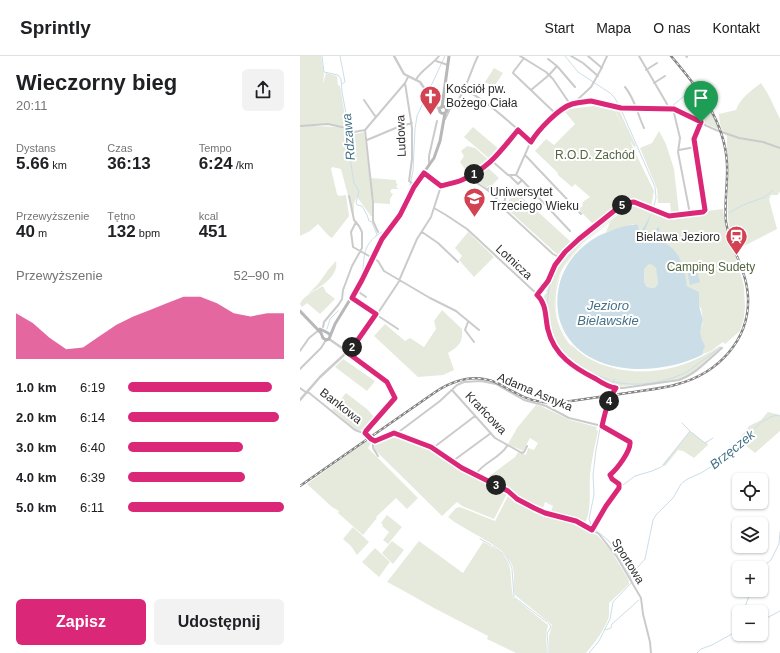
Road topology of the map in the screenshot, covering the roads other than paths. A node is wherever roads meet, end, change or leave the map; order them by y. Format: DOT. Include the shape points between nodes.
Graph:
graph roads {
  1 [pos="394,56"];
  2 [pos="439,56"];
  3 [pos="450,56"];
  4 [pos="478,56"];
  5 [pos="520,56"];
  6 [pos="571,56"];
  7 [pos="588,56"];
  8 [pos="607,56"];
  9 [pos="638,56"];
  10 [pos="524,58"];
  11 [pos="548,59"];
  12 [pos="436,60"];
  13 [pos="657,63"];
  14 [pos="448,65"];
  15 [pos="557,66"];
  16 [pos="602,68"];
  17 [pos="646,70"];
  18 [pos="549,75"];
  19 [pos="598,76"];
  20 [pos="665,76"];
  21 [pos="408,77"];
  22 [pos="416,80"];
  23 [pos="405,83"];
  24 [pos="654,83"];
  25 [pos="575,86"];
  26 [pos="625,87"];
  27 [pos="464,89"];
  28 [pos="531,90"];
  29 [pos="585,94"];
  30 [pos="364,100"];
  31 [pos="581,100"];
  32 [pos="589,100"];
  33 [pos="572,104"];
  34 [pos="637,109"];
  35 [pos="668,109"];
  36 [pos="444,110"];
  37 [pos="674,110"];
  38 [pos="556,114"];
  39 [pos="375,116"];
  40 [pos="437,121"];
  41 [pos="444,122"];
  42 [pos="412,123"];
  43 [pos="701,123"];
  44 [pos="300,126"];
  45 [pos="644,128"];
  46 [pos="365,130"];
  47 [pos="518,130"];
  48 [pos="366,140"];
  49 [pos="531,142"];
  50 [pos="695,147"];
  51 [pos="780,148"];
  52 [pos="679,150"];
  53 [pos="525,155"];
  54 [pos="492,161"];
  55 [pos="429,167"];
  56 [pos="424,173"];
  57 [pos="508,175"];
  58 [pos="516,175"];
  59 [pos="466,178"];
  60 [pos="522,180"];
  61 [pos="413,184"];
  62 [pos="441,186"];
  63 [pos="487,190"];
  64 [pos="349,196"];
  65 [pos="502,205"];
  66 [pos="434,208"];
  67 [pos="581,214"];
  68 [pos="690,214"];
  69 [pos="356,222"];
  70 [pos="570,231"];
  71 [pos="378,232"];
  72 [pos="422,232"];
  73 [pos="361,250"];
  74 [pos="373,258"];
  75 [pos="560,258"];
  76 [pos="458,262"];
  77 [pos="400,280"];
  78 [pos="356,290"];
  79 [pos="537,295"];
  80 [pos="366,297"];
  81 [pos="352,298"];
  82 [pos="300,308"];
  83 [pos="301,312"];
  84 [pos="376,314"];
  85 [pos="468,322"];
  86 [pos="320,328"];
  87 [pos="398,329"];
  88 [pos="479,330"];
  89 [pos="327,335"];
  90 [pos="474,342"];
  91 [pos="722,348"];
  92 [pos="300,351"];
  93 [pos="347,351"];
  94 [pos="300,369"];
  95 [pos="300,388"];
  96 [pos="614,388"];
  97 [pos="452,390"];
  98 [pos="308,392"];
  99 [pos="300,400"];
  100 [pos="475,416"];
  101 [pos="601,426"];
  102 [pos="365,433"];
  103 [pos="491,433"];
  104 [pos="398,434"];
  105 [pos="373,441"];
  106 [pos="507,446"];
  107 [pos="527,446"];
  108 [pos="432,448"];
  109 [pos="378,456"];
  110 [pos="453,461"];
  111 [pos="476,475"];
  112 [pos="592,528"];
  113 [pos="651,653"];
  1 -- 21 [label="street"];
  2 -- 12 [label="street"];
  3 -- 14 [label="main road"];
  4 -- 27 [label="street"];
  5 -- 10 [label="street"];
  6 -- 19 [label="street" via="583,62"];
  7 -- 16 [label="street"];
  8 -- 16 [label="street"];
  9 -- 17 [label="street"];
  10 -- 18 [label="street"];
  10 -- 28 [label="street" via="513,72"];
  11 -- 15 [label="street"];
  12 -- 14 [label="street"];
  12 -- 22 [label="street" via="418,75"];
  13 -- 17 [label="street"];
  14 -- 36 [label="main road"];
  15 -- 18 [label="street"];
  15 -- 25 [label="street"];
  16 -- 19 [label="street"];
  17 -- 24 [label="street"];
  18 -- 28 [label="street"];
  18 -- 33 [label="street"];
  19 -- 29 [label="street"];
  20 -- 24 [label="street"];
  21 -- 22 [label="street"];
  21 -- 23 [label="street"];
  22 -- 36 [label="street" via="421,83 436,106"];
  23 -- 39 [label="street"];
  23 -- 42 [label="street, Ludowa"];
  24 -- 35 [label="street"];
  26 -- 34 [label="street"];
  27 -- 36 [label="street" via="452,106"];
  27 -- 47 [label="street" via="490,105"];
  28 -- 38 [label="street"];
  29 -- 31 [label="street"];
  29 -- 32 [label="street"];
  30 -- 39 [label="street"];
  31 -- 32 [label="street"];
  31 -- 33 [label="street"];
  32 -- 34 [label="street"];
  33 -- 38 [label="street"];
  34 -- 35 [label="street"];
  34 -- 45 [label="street"];
  35 -- 37 [label="street"];
  36 -- 41 [label="main road"];
  36 -- 41 [label="street"];
  37 -- 43 [label="street"];
  37 -- 52 [label="street" via="680,138"];
  38 -- 49 [label="street"];
  39 -- 46 [label="street"];
  40 -- 55 [label="street"];
  41 -- 55 [label="main road" via="439,147"];
  42 -- 48 [label="street"];
  42 -- 61 [label="street, Ludowa" via="409,181"];
  43 -- 50 [label="street" via="694,137"];
  43 -- 51 [label="street" via="745,140 763,142"];
  44 -- 46 [label="street" via="328,124 349,128 354,133"];
  46 -- 48 [label="street"];
  47 -- 49 [label="street"];
  47 -- 54 [label="street"];
  48 -- 71 [label="street" via="373,221"];
  49 -- 53 [label="street"];
  50 -- 52 [label="street"];
  50 -- 68 [label="street" via="705,210"];
  52 -- 68 [label="street"];
  53 -- 58 [label="street"];
  53 -- 67 [label="street"];
  54 -- 57 [label="street"];
  54 -- 59 [label="street"];
  55 -- 56 [label="main road"];
  56 -- 61 [label="main road"];
  56 -- 62 [label="street"];
  57 -- 58 [label="street"];
  57 -- 60 [label="street" via="518,184"];
  58 -- 60 [label="street"];
  59 -- 62 [label="street"];
  59 -- 63 [label="street"];
  60 -- 70 [label="street"];
  61 -- 74 [label="main road" via="400,215 382,239"];
  62 -- 66 [label="street"];
  63 -- 65 [label="street"];
  63 -- 65 [label="street" via="491,186 504,198"];
  64 -- 69 [label="street"];
  65 -- 75 [label="street"];
  66 -- 72 [label="street"];
  66 -- 79 [label="street, Lotnicza" via="467,229"];
  68 -- 75 [label="street" via="668,216 634,202 626,203 576,241"];
  69 -- 73 [label="street" via="363,236"];
  69 -- 73 [label="street" via="351,232 352,244"];
  72 -- 76 [label="street"];
  72 -- 77 [label="street"];
  73 -- 74 [label="street"];
  73 -- 86 [label="street" via="352,266 342,299"];
  74 -- 77 [label="street" via="378,261 382,270"];
  74 -- 78 [label="main road"];
  75 -- 79 [label="street"];
  77 -- 84 [label="street"];
  77 -- 85 [label="street" via="456,310"];
  78 -- 80 [label="street"];
  78 -- 81 [label="main road"];
  79 -- 96 [label="street, Lotnicza" via="544,305 550,339 559,352 577,370"];
  81 -- 84 [label="street"];
  81 -- 89 [label="main road"];
  82 -- 83 [label="main road"];
  83 -- 86 [label="main road"];
  84 -- 87 [label="street"];
  84 -- 93 [label="street"];
  85 -- 88 [label="street"];
  85 -- 90 [label="street" via="465,330"];
  86 -- 89 [label="main road"];
  86 -- 92 [label="street"];
  89 -- 93 [label="street"];
  89 -- 94 [label="street" via="321,348"];
  91 -- 96 [label="street" via="687,377 663,383"];
  93 -- 98 [label="street"];
  93 -- 102 [label="street, Bankowa" via="387,382 395,398"];
  95 -- 98 [label="street, Bankowa"];
  96 -- 101 [label="street"];
  97 -- 100 [label="street, Krańcowa"];
  97 -- 101 [label="street, Adama Asnyka" via="464,382 491,383 524,400 546,406 563,416"];
  97 -- 104 [label="street, Adama Asnyka"];
  98 -- 99 [label="street"];
  98 -- 102 [label="street, Bankowa" via="355,430"];
  100 -- 103 [label="street, Krańcowa"];
  100 -- 108 [label="street"];
  101 -- 112 [label="street, Adama Asnyka" via="630,442 629,449 618,468 610,475 619,486"];
  102 -- 105 [label="street"];
  103 -- 106 [label="street, Krańcowa"];
  103 -- 110 [label="street"];
  104 -- 105 [label="street" via="390,434"];
  104 -- 108 [label="street, Sportowa"];
  105 -- 109 [label="street" via="373,449"];
  106 -- 107 [label="street, Krańcowa" via="522,453"];
  106 -- 111 [label="street"];
  108 -- 110 [label="street, Sportowa"];
  110 -- 111 [label="street, Sportowa"];
  111 -- 112 [label="street, Sportowa" via="534,508"];
  112 -- 113 [label="street, Sportowa" via="611,548 641,598"];
}
